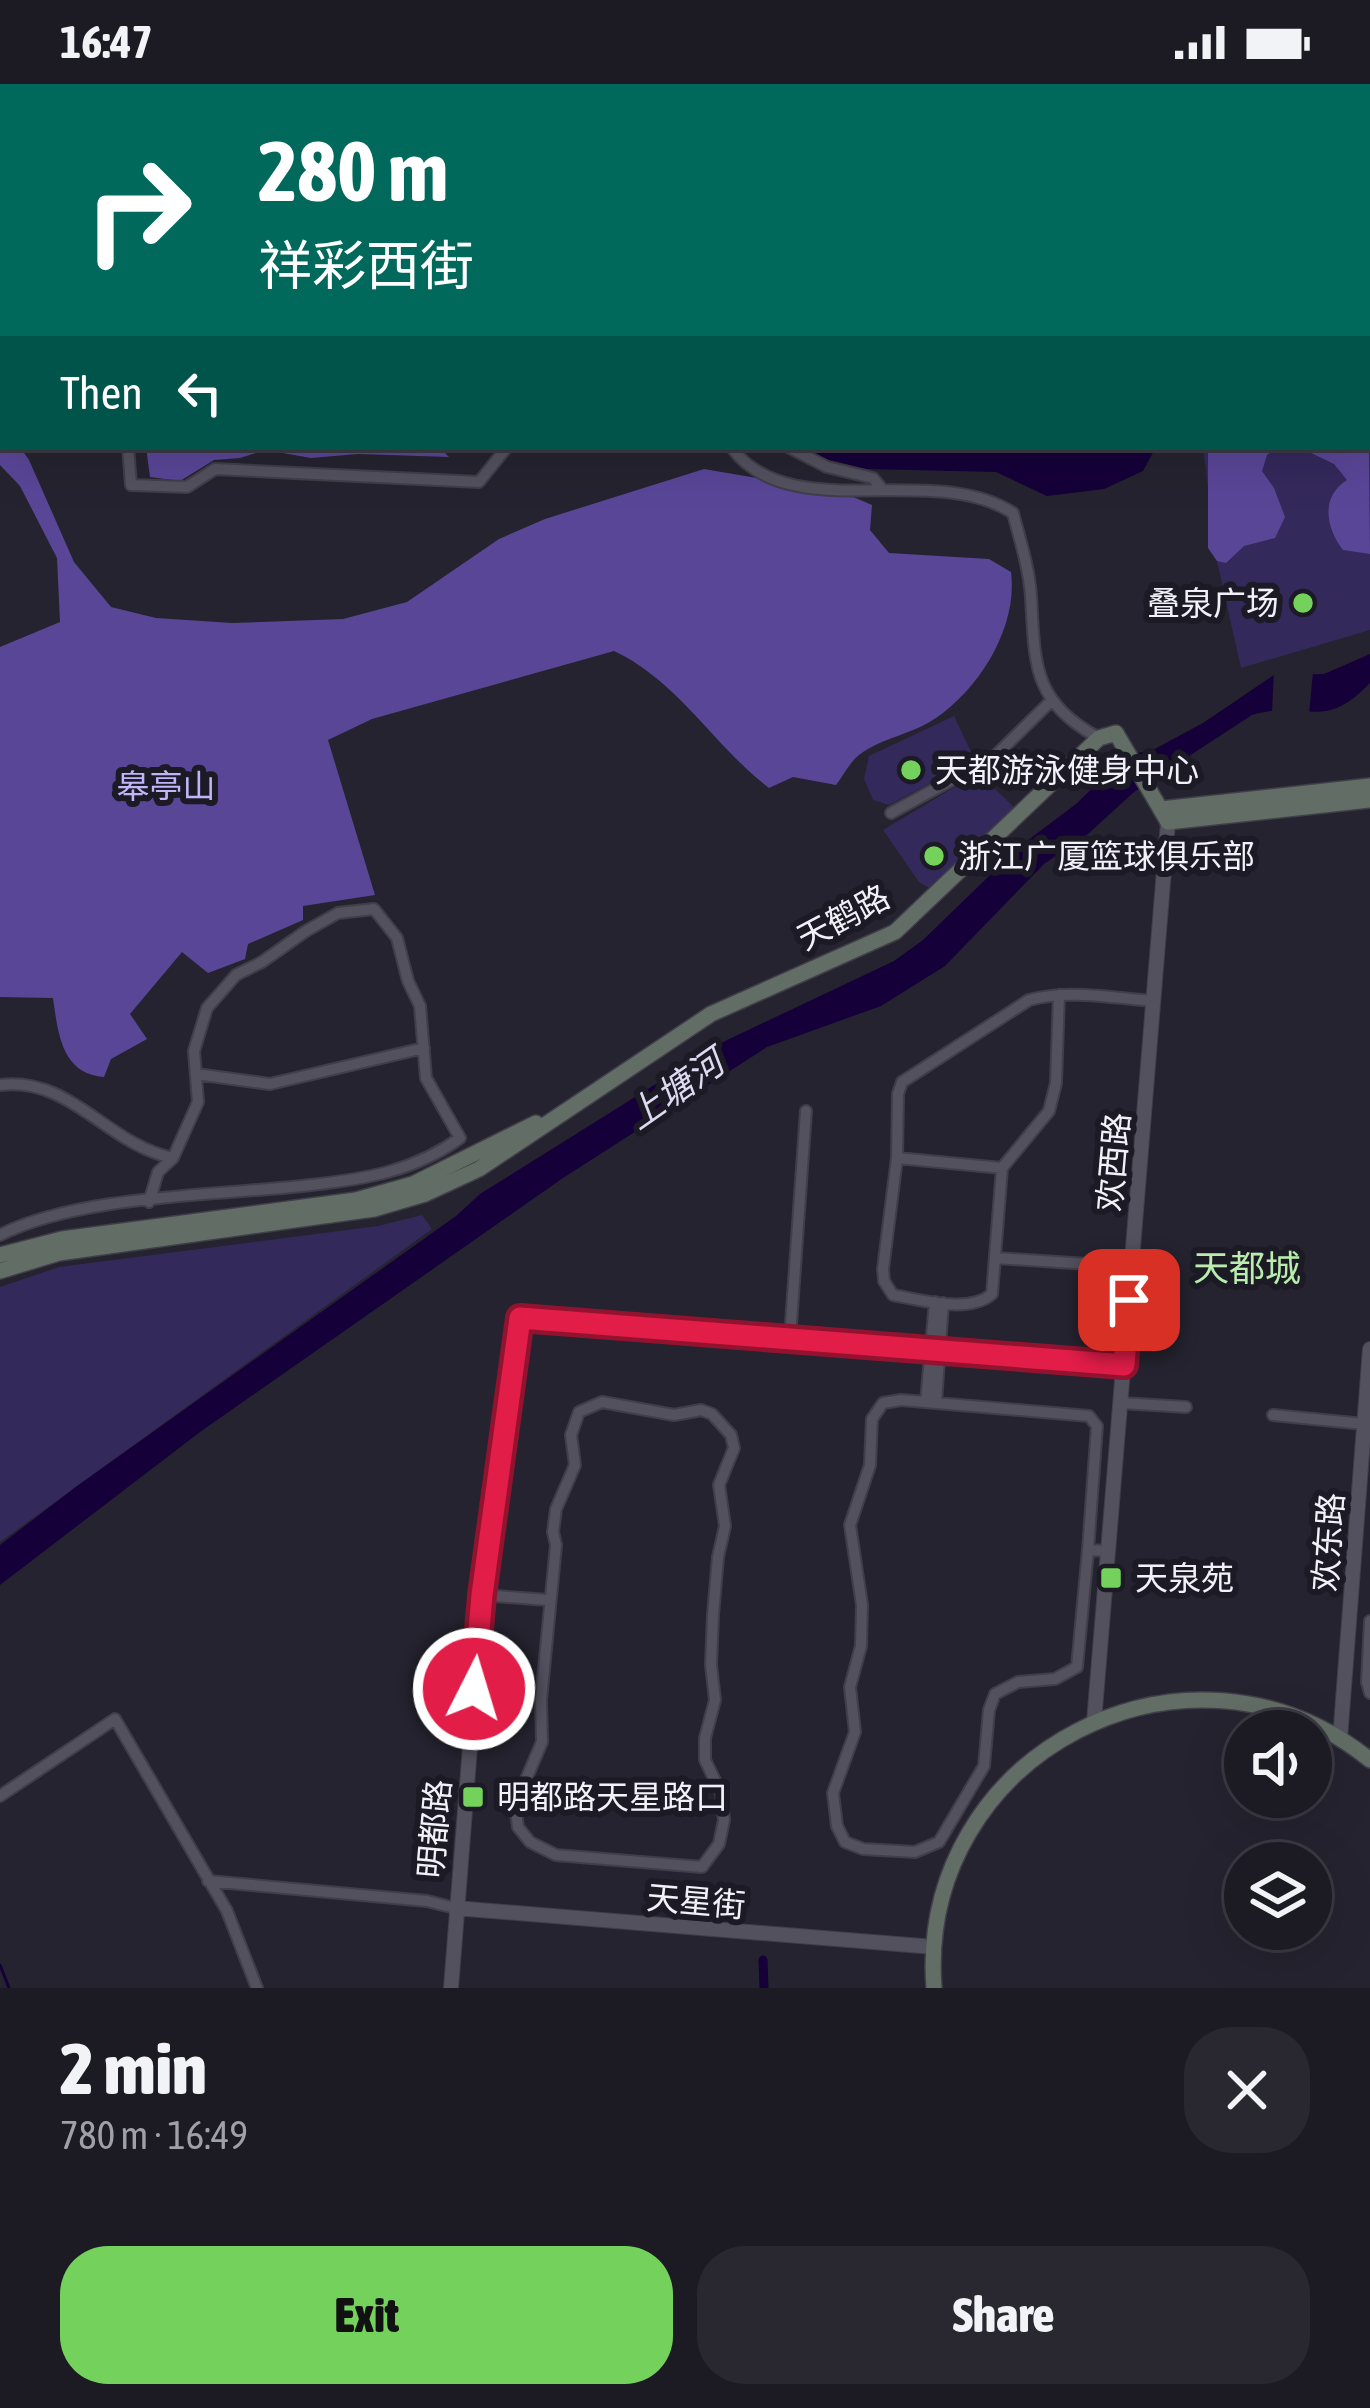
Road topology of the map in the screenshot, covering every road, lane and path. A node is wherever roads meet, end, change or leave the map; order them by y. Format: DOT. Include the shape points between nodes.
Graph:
graph roads {
  1 [pos="128,450"];
  2 [pos="505,450"];
  3 [pos="735,450"];
  4 [pos="794,450"];
  5 [pos="883,490"];
  6 [pos="1050,702"];
  7 [pos="1099,738"];
  8 [pos="1370,786"];
  9 [pos="1370,800"];
  10 [pos="891,813"];
  11 [pos="1165,816"];
  12 [pos="1059,995"];
  13 [pos="1154,1001"];
  14 [pos="424,1048"];
  15 [pos="196,1074"];
  16 [pos="0,1085"];
  17 [pos="806,1111"];
  18 [pos="550,1118"];
  19 [pos="173,1158"];
  20 [pos="897,1158"];
  21 [pos="1002,1168"];
  22 [pos="149,1202"];
  23 [pos="0,1235"];
  24 [pos="0,1255"];
  25 [pos="996,1258"];
  26 [pos="1132,1267"];
  27 [pos="0,1271"];
  28 [pos="939,1302"];
  29 [pos="520,1318"];
  30 [pos="790,1338"];
  31 [pos="1370,1349"];
  32 [pos="935,1350"];
  33 [pos="1124,1365"];
  34 [pos="1369,1383"];
  35 [pos="931,1402"];
  36 [pos="1120,1403"];
  37 [pos="1186,1407"];
  38 [pos="1273,1415"];
  39 [pos="1364,1424"];
  40 [pos="1088,1550"];
  41 [pos="1108,1551"];
  42 [pos="482,1595"];
  43 [pos="548,1600"];
  44 [pos="1370,1621"];
  45 [pos="1347,1644"];
  46 [pos="1368,1646"];
  47 [pos="1370,1693"];
  48 [pos="1094,1722"];
  49 [pos="1340,1739"];
  50 [pos="1370,1760"];
  51 [pos="0,1796"];
  52 [pos="208,1881"];
  53 [pos="454,1908"];
  54 [pos="934,1947"];
  55 [pos="257,1988"];
  56 [pos="451,1988"];
  57 [pos="934,1988"];
  1 -- 2 [label="street" via="131,485 187,487 215,469 479,482"];
  3 -- 5 [label="street" via="769,479"];
  4 -- 5 [label="street" via="874,478"];
  5 -- 6 [label="street" via="966,491 1013,513"];
  6 -- 7 [label="street"];
  6 -- 10 [label="street" via="994,757"];
  7 -- 11 [label="main road" via="1116,733"];
  7 -- 18 [label="main road, 天鹤路" via="895,932 711,1014"];
  8 -- 11 [label="main road"];
  9 -- 11 [label="main road"];
  11 -- 13 [label="street, 欢西路"];
  12 -- 13 [label="street"];
  12 -- 20 [label="street" via="1013,1007 902,1082"];
  12 -- 21 [label="street" via="1049,1111"];
  13 -- 26 [label="street, 欢西路"];
  14 -- 15 [label="street" via="270,1084"];
  14 -- 15 [label="street" via="420,1006 397,938 374,909 338,913 236,975 207,1008"];
  14 -- 22 [label="street" via="426,1078 460,1138 436,1156 375,1178"];
  15 -- 19 [label="street" via="198,1102"];
  16 -- 19 [label="street" via="55,1091"];
  17 -- 30 [label="street"];
  18 -- 24 [label="main road, 天鹤路" via="413,1184 356,1199 62,1239"];
  18 -- 27 [label="main road, 天鹤路" via="479,1169 374,1210 59,1253"];
  19 -- 22 [label="street" via="158,1172"];
  20 -- 21 [label="street"];
  20 -- 28 [label="street" via="884,1281 893,1295"];
  21 -- 25 [label="street"];
  22 -- 23 [label="street" via="29,1220"];
  25 -- 26 [label="street"];
  25 -- 28 [label="street" via="987,1299"];
  26 -- 33 [label="street, 欢西路"];
  28 -- 32 [label="street"];
  29 -- 30 [label="street"];
  29 -- 42 [label="street, 明都路"];
  30 -- 32 [label="street"];
  31 -- 34 [label="street, 欢东路"];
  32 -- 33 [label="street"];
  32 -- 35 [label="street"];
  33 -- 36 [label="street, 欢西路"];
  34 -- 39 [label="street, 欢东路"];
  35 -- 40 [label="street" via="1094,1420"];
  35 -- 40 [label="street" via="890,1400 877,1409 870,1466 852,1512 861,1646 850,1688 853,1744 833,1793 844,1842 915,1852 939,1842 984,1766 995,1694 1077,1666"];
  36 -- 37 [label="street"];
  36 -- 41 [label="street, 欢西路"];
  38 -- 39 [label="street"];
  39 -- 45 [label="street, 欢东路"];
  40 -- 41 [label="street"];
  41 -- 48 [label="street, 欢西路"];
  42 -- 43 [label="street"];
  42 -- 53 [label="street, 明都路"];
  43 -- 43 [label="street" via="556,1510 575,1465 571,1435 579,1412 602,1402 712,1414 734,1448 719,1485 725,1526 713,1615 715,1700 705,1738 724,1820 701,1867 556,1855 518,1827 515,1805 542,1742"];
  44 -- 46 [label="street"];
  45 -- 46 [label="street"];
  45 -- 49 [label="street, 欢东路"];
  46 -- 47 [label="street"];
  48 -- 49 [label="main road" via="1146,1705 1224,1701 1284,1713"];
  48 -- 54 [label="main road" via="1033,1758 989,1802 954,1861"];
  49 -- 50 [label="main road"];
  51 -- 52 [label="street" via="115,1719"];
  52 -- 53 [label="street"];
  52 -- 55 [label="street"];
  53 -- 54 [label="street, 天星街"];
  53 -- 56 [label="street, 明都路"];
  54 -- 57 [label="main road"];
}
